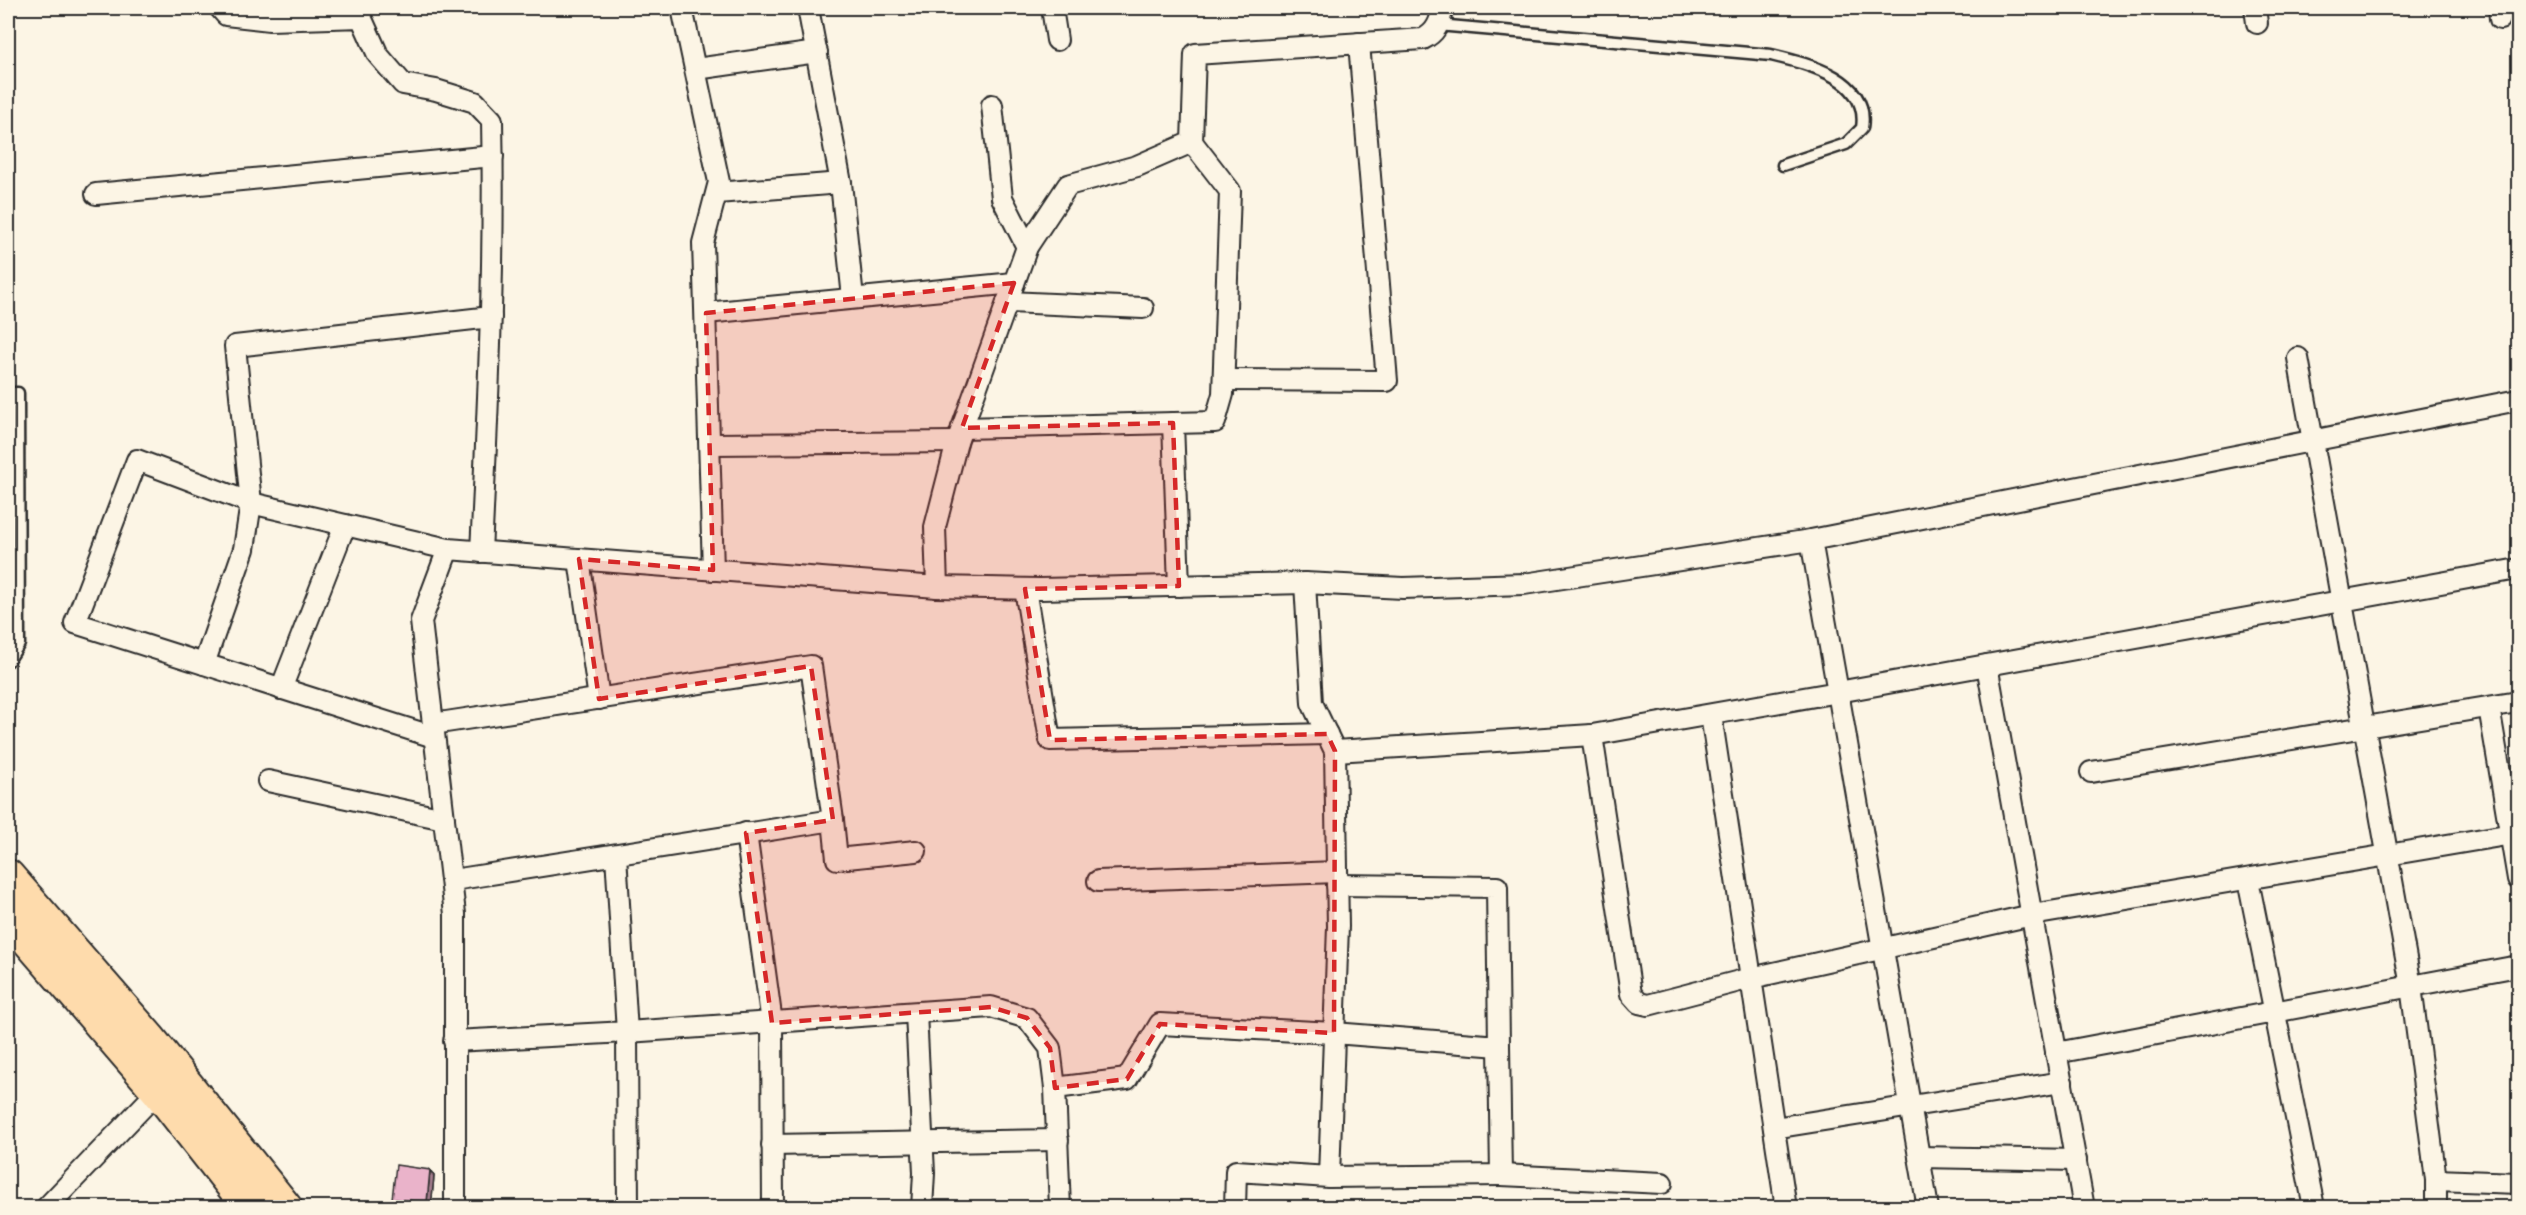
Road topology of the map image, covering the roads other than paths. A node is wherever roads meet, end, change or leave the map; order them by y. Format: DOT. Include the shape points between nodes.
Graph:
graph roads {
  1 [pos="220,8"];
  2 [pos="682,8"];
  3 [pos="808,8"];
  4 [pos="1052,8"];
  5 [pos="361,12"];
  6 [pos="1440,16"];
  7 [pos="1057,39"];
  8 [pos="1359,44"];
  9 [pos="817,52"];
  10 [pos="696,69"];
  11 [pos="992,105"];
  12 [pos="1192,142"];
  13 [pos="493,156"];
  14 [pos="1783,165"];
  15 [pos="841,183"];
  16 [pos="717,193"];
  17 [pos="96,194"];
  18 [pos="1027,247"];
  19 [pos="1014,283"];
  20 [pos="853,298"];
  21 [pos="1007,302"];
  22 [pos="1143,308"];
  23 [pos="706,313"];
  24 [pos="491,317"];
  25 [pos="2298,358"];
  26 [pos="1224,380"];
  27 [pos="8,393"];
  28 [pos="2518,400"];
  29 [pos="1173,423"];
  30 [pos="959,435"];
  31 [pos="2313,441"];
  32 [pos="711,444"];
  33 [pos="251,503"];
  34 [pos="345,525"];
  35 [pos="1811,540"];
  36 [pos="448,549"];
  37 [pos="481,552"];
  38 [pos="579,559"];
  39 [pos="2518,569"];
  40 [pos="713,570"];
  41 [pos="1305,583"];
  42 [pos="1179,586"];
  43 [pos="937,587"];
  44 [pos="1025,589"];
  45 [pos="2342,601"];
  46 [pos="8,661"];
  47 [pos="204,664"];
  48 [pos="1987,665"];
  49 [pos="281,688"];
  50 [pos="1838,692"];
  51 [pos="599,699"];
  52 [pos="2518,702"];
  53 [pos="2489,707"];
  54 [pos="1711,714"];
  55 [pos="2365,728"];
  56 [pos="434,730"];
  57 [pos="1592,735"];
  58 [pos="1331,742"];
  59 [pos="2091,772"];
  60 [pos="268,781"];
  61 [pos="444,819"];
  62 [pos="833,820"];
  63 [pos="746,832"];
  64 [pos="2515,834"];
  65 [pos="916,851"];
  66 [pos="616,855"];
  67 [pos="2388,857"];
  68 [pos="8,876"];
  69 [pos="1337,878"];
  70 [pos="2518,879"];
  71 [pos="453,880"];
  72 [pos="2247,880"];
  73 [pos="1098,881"];
  74 [pos="2032,915"];
  75 [pos="8,917"];
  76 [pos="1882,948"];
  77 [pos="2518,966"];
  78 [pos="1751,978"];
  79 [pos="2411,986"];
  80 [pos="2274,1012"];
  81 [pos="916,1013"];
  82 [pos="772,1023"];
  83 [pos="627,1032"];
  84 [pos="1334,1033"];
  85 [pos="454,1041"];
  86 [pos="1499,1046"];
  87 [pos="2056,1053"];
  88 [pos="2062,1082"];
  89 [pos="1055,1088"];
  90 [pos="158,1091"];
  91 [pos="1910,1106"];
  92 [pos="1773,1128"];
  93 [pos="1058,1140"];
  94 [pos="922,1143"];
  95 [pos="772,1146"];
  96 [pos="1919,1157"];
  97 [pos="2076,1160"];
  98 [pos="1501,1175"];
  99 [pos="1329,1177"];
  100 [pos="2436,1180"];
  101 [pos="1662,1183"];
  102 [pos="2518,1183"];
  103 [pos="46,1208"];
  104 [pos="250,1208"];
  105 [pos="286,1208"];
  106 [pos="455,1208"];
  107 [pos="628,1208"];
  108 [pos="773,1208"];
  109 [pos="921,1208"];
  110 [pos="1060,1208"];
  111 [pos="1235,1208"];
  112 [pos="1786,1208"];
  113 [pos="1928,1208"];
  114 [pos="2084,1208"];
  115 [pos="2310,1208"];
  116 [pos="2436,1208"];
  1 -- 5 [label="street" via="226,15 270,20"];
  2 -- 10 [label="street"];
  3 -- 9 [label="street"];
  4 -- 7 [label="street"];
  5 -- 13 [label="street" via="378,55 404,84 475,102 492,120"];
  6 -- 8 [label="street" via="1432,35 1423,39"];
  6 -- 14 [label="lane" via="1771,55 1815,66 1859,98 1862,128 1846,144"];
  8 -- 12 [label="street" via="1195,54"];
  8 -- 26 [label="street" via="1387,381"];
  9 -- 10 [label="street"];
  9 -- 15 [label="street"];
  10 -- 16 [label="street" via="720,182"];
  11 -- 18 [label="street" via="1002,198"];
  12 -- 18 [label="street" via="1137,166 1068,185"];
  12 -- 26 [label="street" via="1230,191"];
  13 -- 17 [label="street"];
  13 -- 24 [label="street"];
  15 -- 16 [label="street"];
  15 -- 20 [label="street"];
  16 -- 23 [label="street" via="703,243"];
  18 -- 19 [label="street"];
  19 -- 20 [label="street"];
  19 -- 21 [label="street"];
  20 -- 23 [label="street"];
  21 -- 22 [label="street"];
  21 -- 30 [label="street"];
  23 -- 32 [label="street"];
  24 -- 33 [label="street" via="235,346"];
  24 -- 37 [label="street"];
  25 -- 31 [label="street"];
  26 -- 29 [label="street" via="1215,422"];
  27 -- 46 [label="lane" via="18,393 20,644"];
  28 -- 31 [label="street"];
  29 -- 30 [label="street"];
  29 -- 42 [label="street"];
  30 -- 32 [label="street"];
  30 -- 43 [label="street" via="935,527"];
  31 -- 35 [label="street"];
  31 -- 45 [label="street"];
  32 -- 40 [label="street"];
  33 -- 34 [label="street"];
  33 -- 47 [label="street" via="244,549"];
  33 -- 47 [label="street" via="137,460 75,623"];
  34 -- 36 [label="street"];
  34 -- 49 [label="street"];
  35 -- 41 [label="street" via="1524,584 1403,588"];
  35 -- 50 [label="street"];
  36 -- 37 [label="street"];
  36 -- 56 [label="street" via="421,621"];
  37 -- 38 [label="street"];
  38 -- 40 [label="street"];
  38 -- 51 [label="street"];
  39 -- 45 [label="street"];
  40 -- 43 [label="street"];
  41 -- 42 [label="street"];
  41 -- 58 [label="street" via="1312,703"];
  42 -- 44 [label="street"];
  43 -- 44 [label="street"];
  44 -- 58 [label="street" via="1050,740"];
  45 -- 48 [label="street"];
  45 -- 55 [label="street"];
  47 -- 49 [label="street"];
  48 -- 50 [label="street"];
  48 -- 74 [label="street"];
  49 -- 56 [label="street"];
  50 -- 54 [label="street"];
  50 -- 76 [label="street"];
  51 -- 56 [label="street"];
  51 -- 62 [label="street" via="812,666"];
  52 -- 53 [label="street"];
  53 -- 55 [label="street"];
  53 -- 64 [label="street"];
  54 -- 57 [label="street"];
  54 -- 78 [label="street"];
  55 -- 59 [label="street"];
  55 -- 67 [label="street"];
  56 -- 61 [label="street"];
  57 -- 58 [label="street"];
  57 -- 78 [label="street" via="1633,999 1648,1005"];
  58 -- 69 [label="street"];
  60 -- 61 [label="street"];
  61 -- 71 [label="street"];
  62 -- 63 [label="street"];
  62 -- 65 [label="street" via="837,859"];
  63 -- 66 [label="street"];
  63 -- 82 [label="street"];
  64 -- 67 [label="street"];
  64 -- 70 [label="street"];
  66 -- 71 [label="street"];
  66 -- 83 [label="street"];
  67 -- 72 [label="street"];
  67 -- 79 [label="street"];
  68 -- 105 [label="main road" via="150,1039"];
  69 -- 73 [label="street"];
  69 -- 84 [label="street"];
  69 -- 86 [label="street" via="1497,888"];
  71 -- 85 [label="street"];
  72 -- 74 [label="street"];
  72 -- 80 [label="street"];
  74 -- 76 [label="street"];
  74 -- 87 [label="street"];
  75 -- 90 [label="main road"];
  76 -- 78 [label="street"];
  76 -- 91 [label="street"];
  77 -- 79 [label="street"];
  78 -- 92 [label="street"];
  79 -- 80 [label="street"];
  79 -- 100 [label="street"];
  80 -- 87 [label="street"];
  80 -- 115 [label="street" via="2314,1207"];
  81 -- 82 [label="street"];
  81 -- 89 [label="street" via="991,1007 1027,1018 1050,1048"];
  81 -- 94 [label="street"];
  82 -- 83 [label="street"];
  82 -- 95 [label="street"];
  83 -- 85 [label="street"];
  83 -- 107 [label="street"];
  84 -- 86 [label="street"];
  84 -- 89 [label="street" via="1160,1024 1127,1079"];
  84 -- 99 [label="street"];
  85 -- 106 [label="street"];
  86 -- 98 [label="street"];
  87 -- 88 [label="street"];
  88 -- 91 [label="street"];
  88 -- 97 [label="street"];
  89 -- 93 [label="street"];
  90 -- 103 [label="street"];
  90 -- 104 [label="main road"];
  91 -- 92 [label="street"];
  91 -- 96 [label="street"];
  92 -- 112 [label="street"];
  93 -- 94 [label="street"];
  93 -- 110 [label="street"];
  94 -- 95 [label="street"];
  94 -- 109 [label="street"];
  95 -- 108 [label="street"];
  96 -- 97 [label="street"];
  96 -- 113 [label="street"];
  97 -- 114 [label="street"];
  98 -- 99 [label="street"];
  98 -- 101 [label="street"];
  99 -- 111 [label="street" via="1236,1171"];
  100 -- 102 [label="street"];
  100 -- 116 [label="street"];
}
